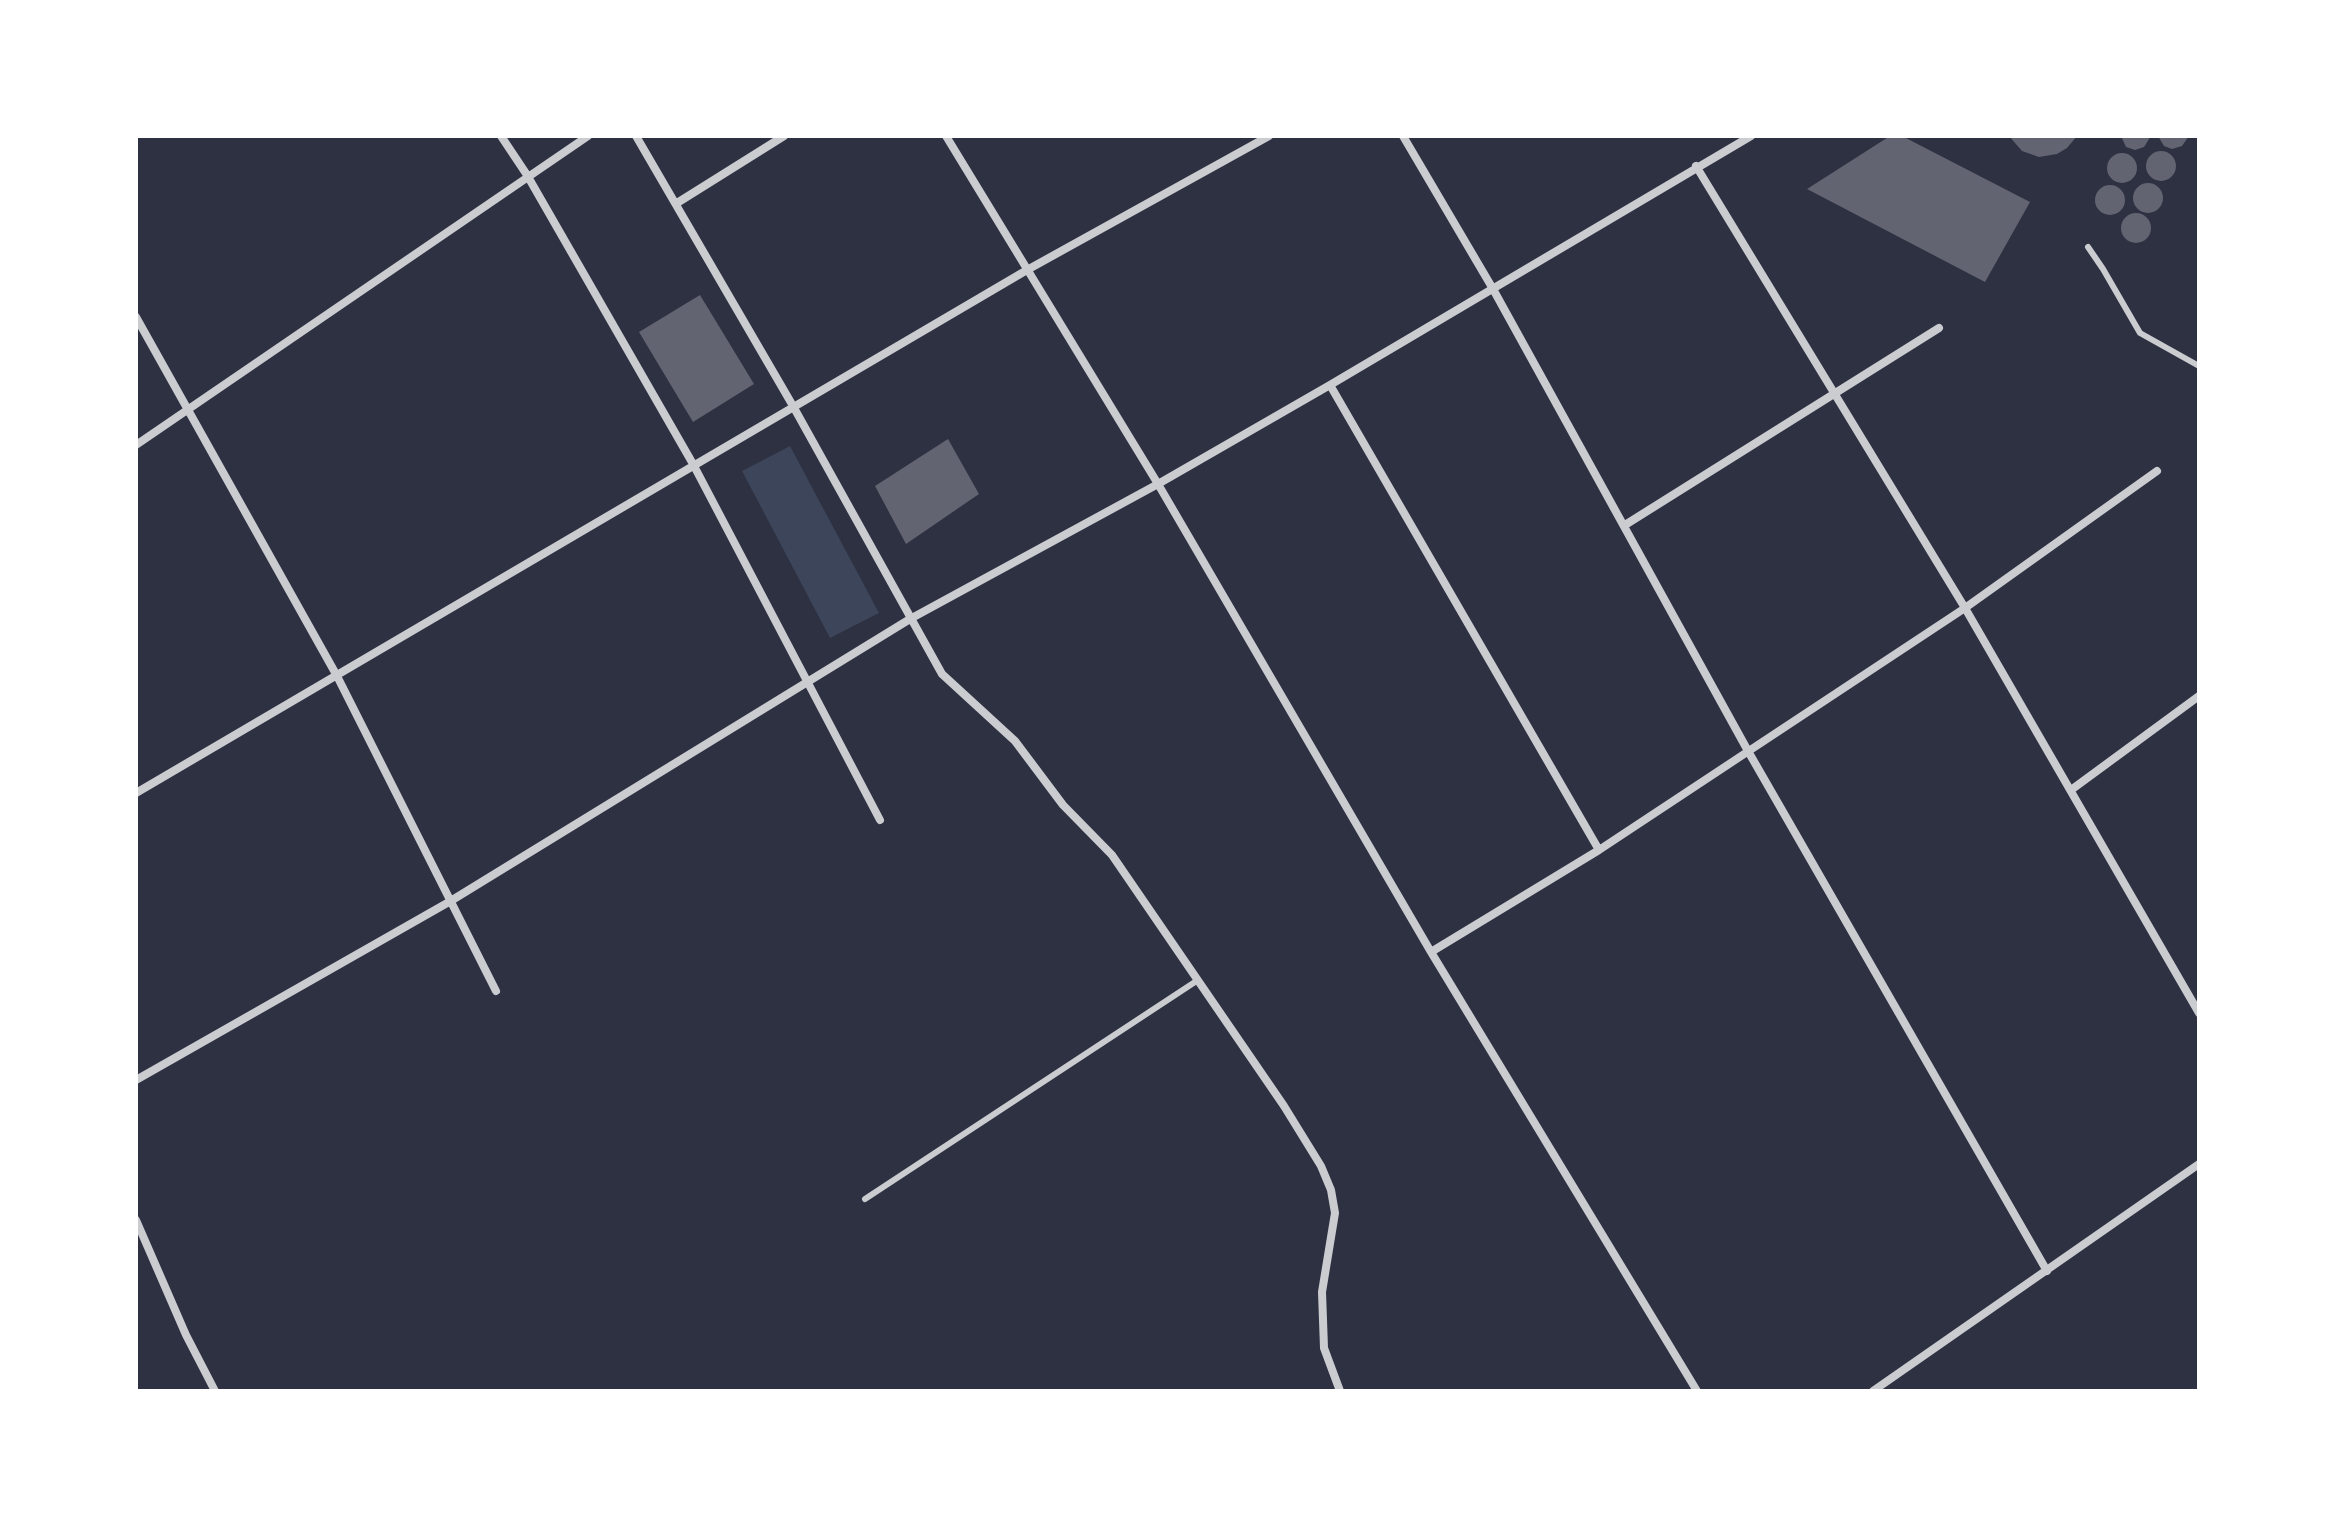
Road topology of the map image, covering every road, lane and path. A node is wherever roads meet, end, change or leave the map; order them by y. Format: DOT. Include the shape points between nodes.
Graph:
graph roads {
  1 [pos="501,136"];
  2 [pos="588,136"];
  3 [pos="636,136"];
  4 [pos="784,136"];
  5 [pos="946,136"];
  6 [pos="1269,136"];
  7 [pos="1403,136"];
  8 [pos="1751,136"];
  9 [pos="1696,166"];
  10 [pos="527,175"];
  11 [pos="677,203"];
  12 [pos="2088,247"];
  13 [pos="1027,270"];
  14 [pos="1493,289"];
  15 [pos="136,317"];
  16 [pos="1939,328"];
  17 [pos="2199,366"];
  18 [pos="1330,385"];
  19 [pos="1833,393"];
  20 [pos="793,406"];
  21 [pos="189,410"];
  22 [pos="136,445"];
  23 [pos="693,464"];
  24 [pos="2157,471"];
  25 [pos="1158,484"];
  26 [pos="1625,525"];
  27 [pos="1965,608"];
  28 [pos="910,619"];
  29 [pos="337,676"];
  30 [pos="806,681"];
  31 [pos="2199,696"];
  32 [pos="1748,751"];
  33 [pos="2071,790"];
  34 [pos="136,793"];
  35 [pos="880,820"];
  36 [pos="1599,850"];
  37 [pos="449,902"];
  38 [pos="1431,952"];
  39 [pos="1198,980"];
  40 [pos="496,991"];
  41 [pos="2199,1013"];
  42 [pos="136,1080"];
  43 [pos="2199,1164"];
  44 [pos="865,1199"];
  45 [pos="136,1220"];
  46 [pos="2047,1271"];
  47 [pos="215,1391"];
  48 [pos="1340,1391"];
  49 [pos="1697,1391"];
  50 [pos="1873,1391"];
  1 -- 10 [label="street"];
  2 -- 10 [label="street"];
  3 -- 11 [label="street"];
  4 -- 11 [label="street"];
  5 -- 13 [label="street"];
  6 -- 13 [label="street"];
  7 -- 14 [label="street"];
  8 -- 9 [label="street"];
  9 -- 14 [label="street"];
  9 -- 19 [label="street"];
  10 -- 21 [label="street"];
  10 -- 23 [label="street"];
  11 -- 20 [label="street"];
  12 -- 17 [label="lane" via="2140,333"];
  13 -- 20 [label="street"];
  13 -- 25 [label="street"];
  14 -- 18 [label="street"];
  14 -- 26 [label="street"];
  15 -- 21 [label="street"];
  16 -- 19 [label="street"];
  18 -- 25 [label="street"];
  18 -- 36 [label="street"];
  19 -- 26 [label="street"];
  19 -- 27 [label="street"];
  20 -- 23 [label="street"];
  20 -- 28 [label="street"];
  21 -- 22 [label="street"];
  21 -- 29 [label="street"];
  23 -- 29 [label="street"];
  23 -- 30 [label="street"];
  24 -- 27 [label="street"];
  25 -- 28 [label="street"];
  25 -- 38 [label="street"];
  26 -- 32 [label="street"];
  27 -- 32 [label="street"];
  27 -- 33 [label="street"];
  28 -- 30 [label="street"];
  28 -- 39 [label="street" via="942,674 1015,741 1063,805 1112,855"];
  29 -- 34 [label="street"];
  29 -- 37 [label="street"];
  30 -- 35 [label="street"];
  30 -- 37 [label="street"];
  31 -- 33 [label="street"];
  32 -- 36 [label="street"];
  32 -- 46 [label="street"];
  33 -- 41 [label="street"];
  36 -- 38 [label="street"];
  37 -- 40 [label="street"];
  37 -- 42 [label="street"];
  38 -- 49 [label="street"];
  39 -- 44 [label="lane"];
  39 -- 48 [label="street" via="1284,1106 1331,1190 1335,1213 1322,1292 1324,1348"];
  43 -- 46 [label="street"];
  45 -- 47 [label="street"];
  46 -- 50 [label="street"];
}
